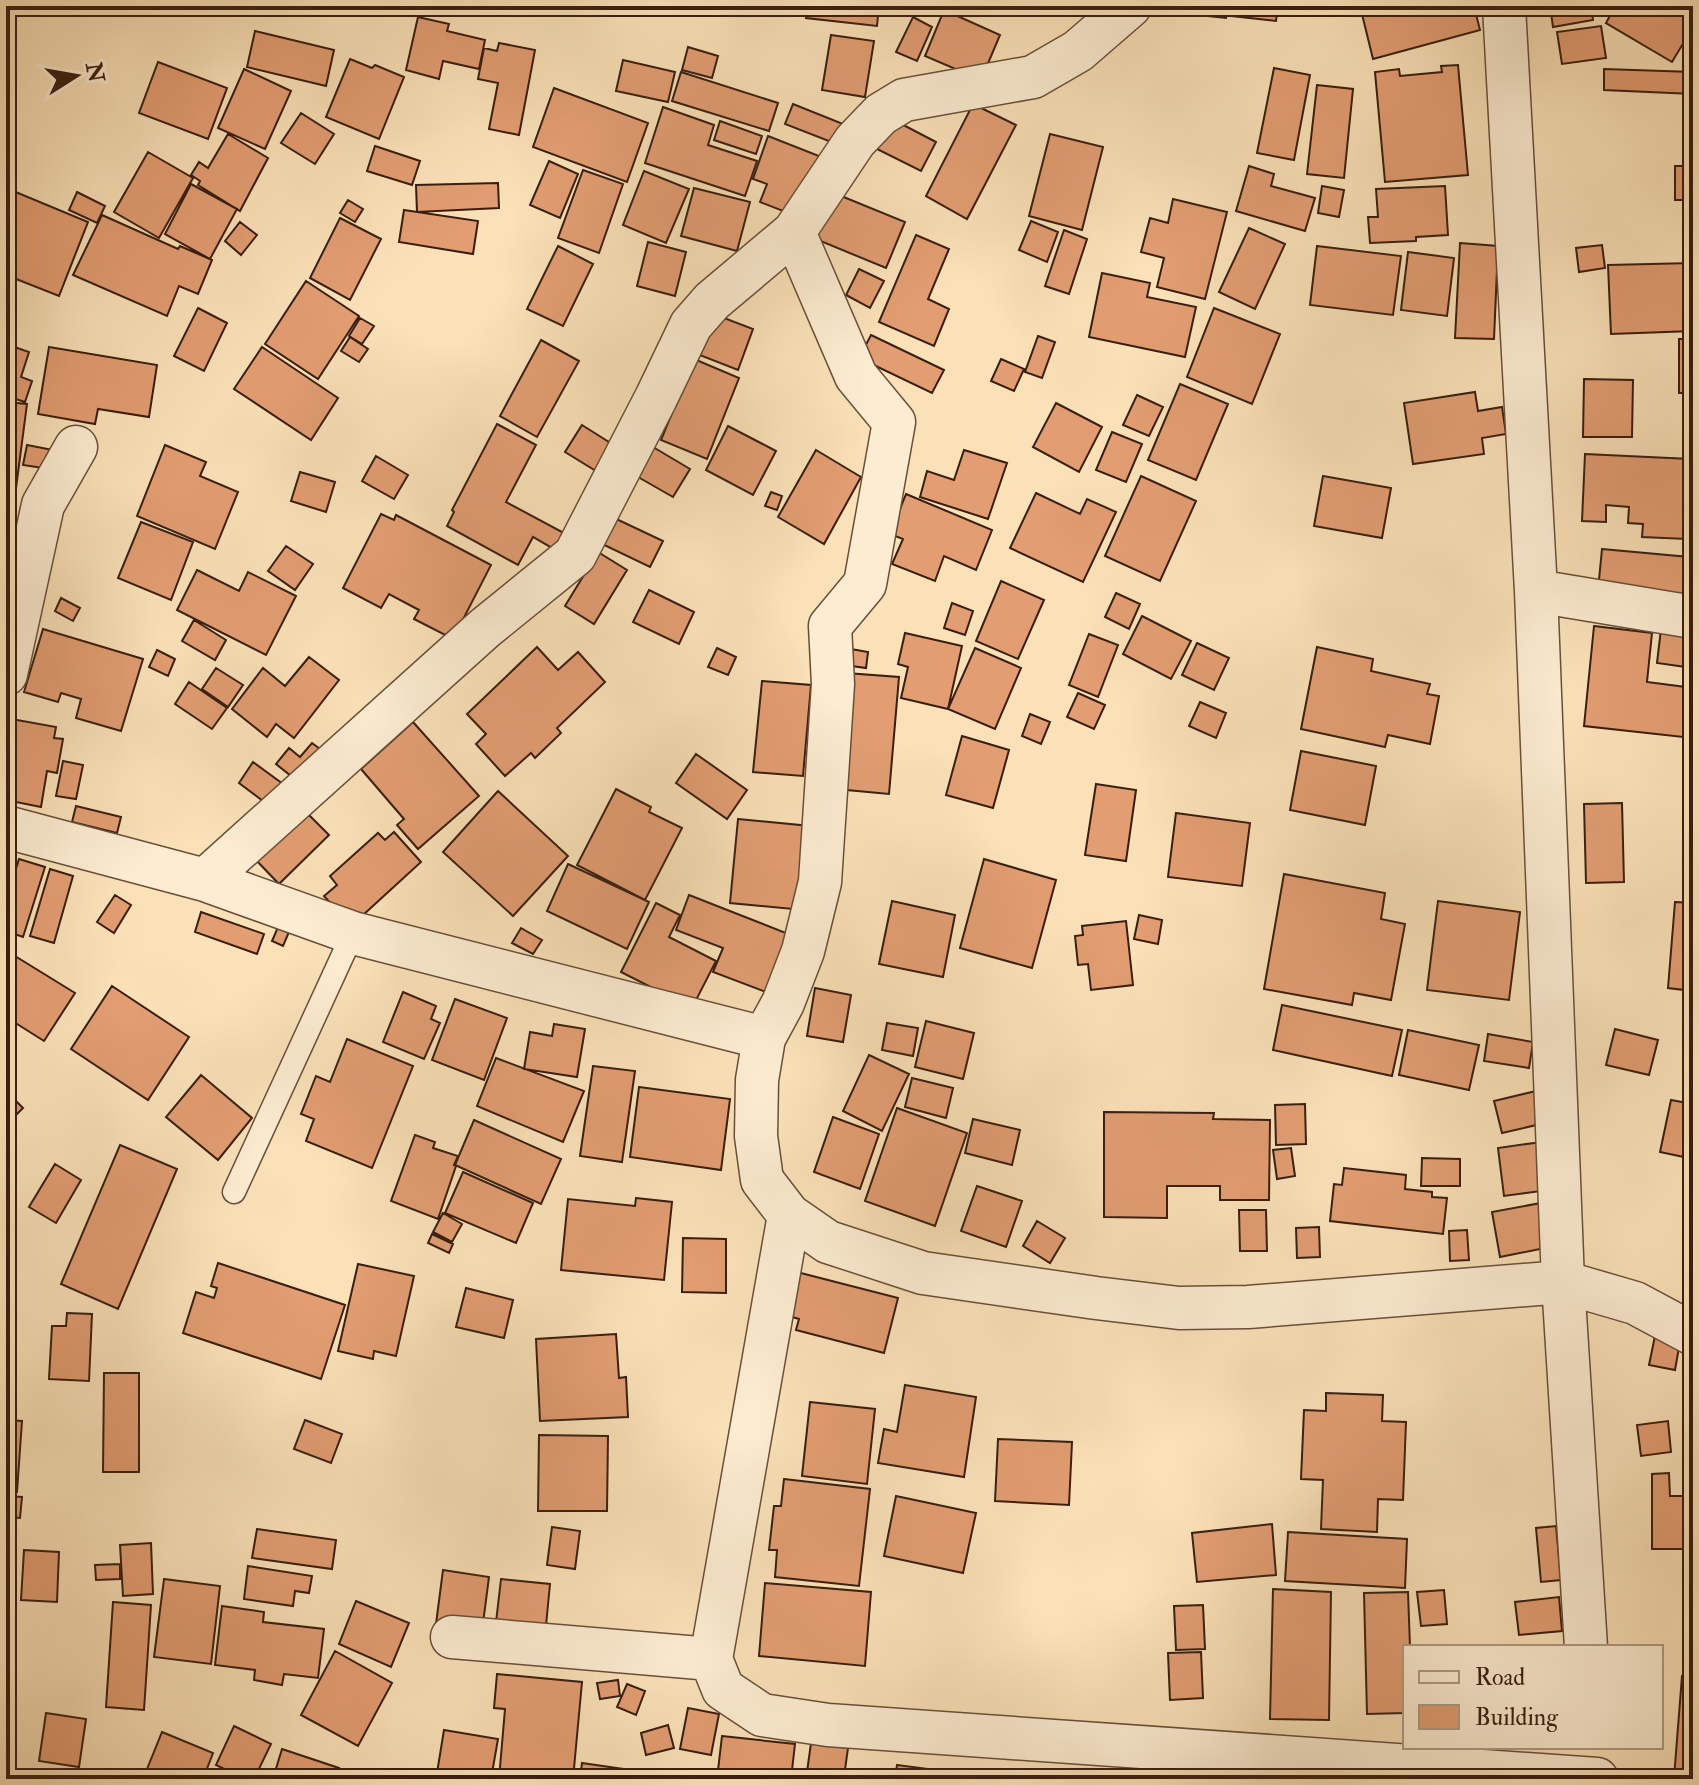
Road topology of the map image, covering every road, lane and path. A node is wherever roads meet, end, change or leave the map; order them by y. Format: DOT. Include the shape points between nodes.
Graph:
graph roads {
  1 [pos="1130,6"];
  2 [pos="1504,6"];
  3 [pos="794,232"];
  4 [pos="76,447"];
  5 [pos="1536,591"];
  6 [pos="1693,617"];
  7 [pos="6,674"];
  8 [pos="6,827"];
  9 [pos="205,880"];
  10 [pos="353,933"];
  11 [pos="764,1038"];
  12 [pos="234,1192"];
  13 [pos="789,1215"];
  14 [pos="1563,1282"];
  15 [pos="1693,1334"];
  16 [pos="452,1637"];
  17 [pos="1586,1645"];
  18 [pos="711,1659"];
  19 [pos="1595,1749"];
  20 [pos="1597,1779"];
  1 -- 3 [label="street" via="1078,51 1033,77 904,100 881,114 855,141"];
  2 -- 5 [label="street"];
  3 -- 9 [label="street" via="691,325 575,555 485,628"];
  3 -- 11 [label="street" via="856,376 894,422 865,584 830,626 833,684 820,882 803,951"];
  4 -- 7 [label="street" via="43,505"];
  5 -- 6 [label="street"];
  5 -- 14 [label="street"];
  8 -- 9 [label="street"];
  9 -- 10 [label="street"];
  10 -- 11 [label="street"];
  10 -- 12 [label="lane"];
  11 -- 13 [label="street" via="756,1136 762,1180"];
  13 -- 14 [label="street" via="828,1242 923,1273 1179,1308"];
  13 -- 18 [label="street"];
  14 -- 15 [label="street" via="1635,1303"];
  14 -- 17 [label="street"];
  16 -- 18 [label="street"];
  18 -- 20 [label="street" via="723,1689 762,1715 828,1725"];
  19 -- 20 [label="street"];
}
